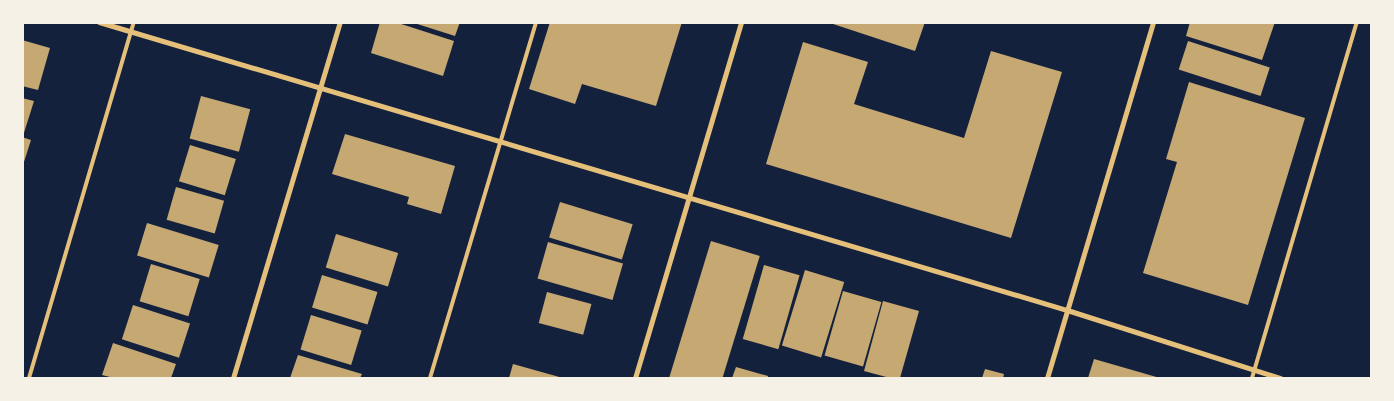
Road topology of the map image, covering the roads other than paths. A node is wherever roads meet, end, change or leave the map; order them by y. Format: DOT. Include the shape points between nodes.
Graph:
graph roads {
  1 [pos="99,22"];
  2 [pos="134,22"];
  3 [pos="340,22"];
  4 [pos="536,22"];
  5 [pos="741,22"];
  6 [pos="1153,22"];
  7 [pos="1357,22"];
  8 [pos="131,32"];
  9 [pos="320,88"];
  10 [pos="500,142"];
  11 [pos="689,198"];
  12 [pos="1067,310"];
  13 [pos="1255,370"];
  14 [pos="29,378"];
  15 [pos="233,378"];
  16 [pos="430,378"];
  17 [pos="635,378"];
  18 [pos="1046,378"];
  19 [pos="1252,378"];
  20 [pos="1280,378"];
  1 -- 8 [label="street"];
  2 -- 8 [label="lane"];
  3 -- 9 [label="street"];
  4 -- 10 [label="lane"];
  5 -- 11 [label="street"];
  6 -- 12 [label="street"];
  7 -- 13 [label="lane"];
  8 -- 9 [label="street"];
  8 -- 14 [label="lane"];
  9 -- 10 [label="street"];
  9 -- 15 [label="street"];
  10 -- 11 [label="street"];
  10 -- 16 [label="lane"];
  11 -- 12 [label="street"];
  11 -- 17 [label="street"];
  12 -- 13 [label="street"];
  12 -- 18 [label="street"];
  13 -- 19 [label="lane"];
  13 -- 20 [label="street"];
}
